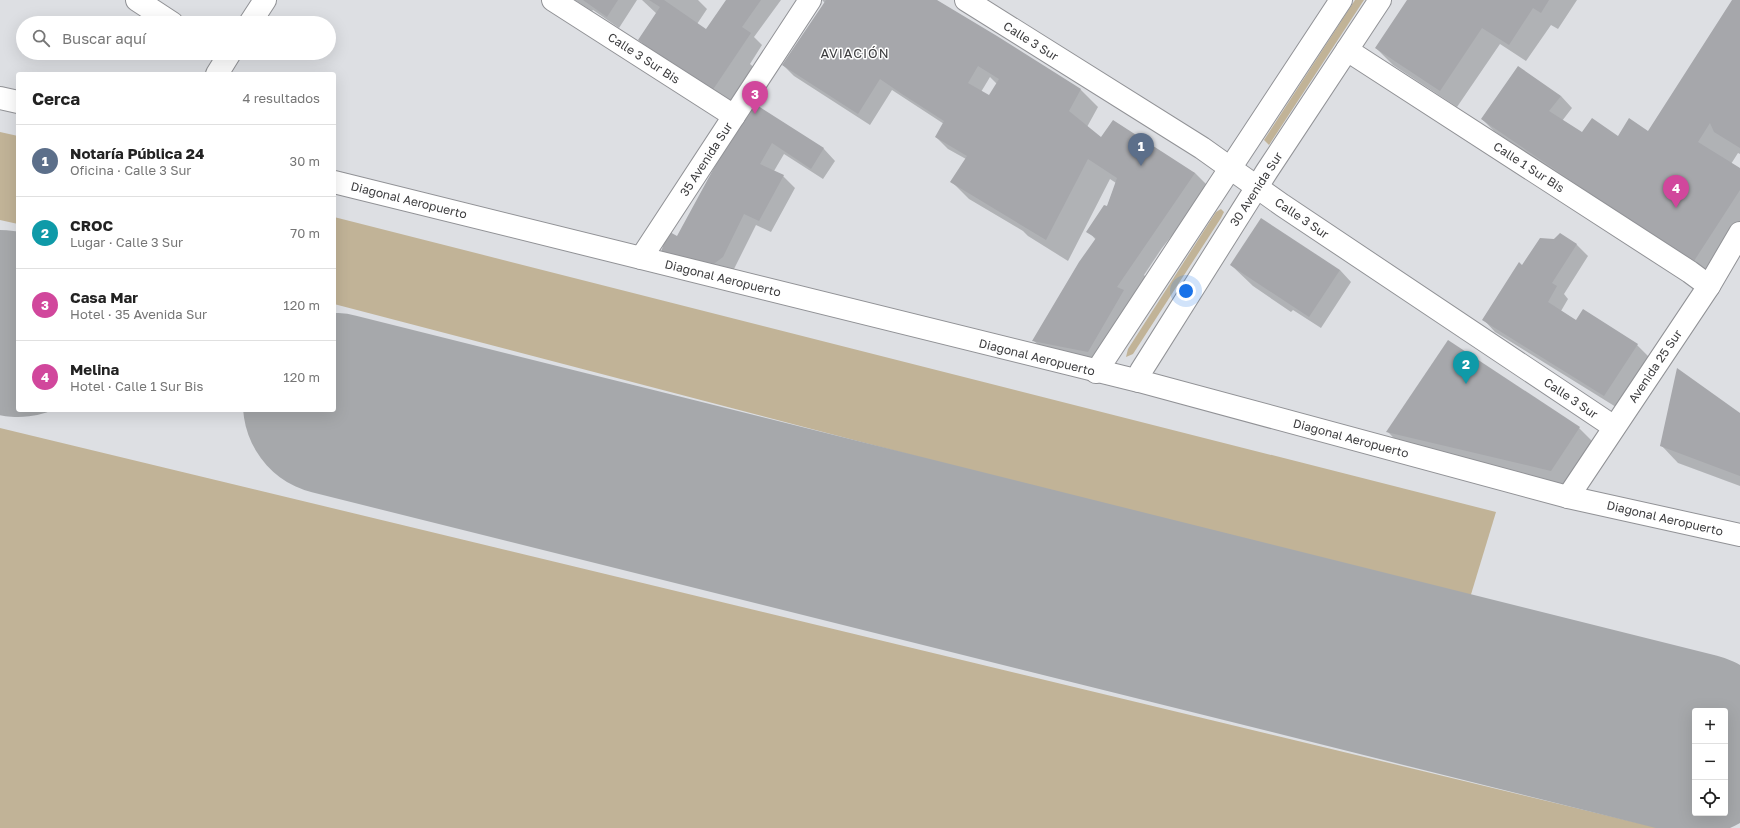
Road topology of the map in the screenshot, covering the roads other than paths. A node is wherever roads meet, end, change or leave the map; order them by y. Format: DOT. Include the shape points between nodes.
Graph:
graph roads {
  1 [pos="137,0"];
  2 [pos="265,0"];
  3 [pos="553,0"];
  4 [pos="810,0"];
  5 [pos="966,0"];
  6 [pos="1341,0"];
  7 [pos="1380,0"];
  8 [pos="161,16"];
  9 [pos="255,16"];
  10 [pos="1347,50"];
  11 [pos="0,98"];
  12 [pos="16,102"];
  13 [pos="734,116"];
  14 [pos="1229,168"];
  15 [pos="336,182"];
  16 [pos="1257,187"];
  17 [pos="1740,233"];
  18 [pos="640,258"];
  19 [pos="1709,286"];
  20 [pos="1096,372"];
  21 [pos="1138,381"];
  22 [pos="1614,428"];
  23 [pos="1568,497"];
  24 [pos="1740,535"];
  1 -- 8 [label="street"];
  2 -- 9 [label="street"];
  3 -- 13 [label="street, Calle 3 Sur Bis"];
  4 -- 13 [label="street, 35 Avenida Sur"];
  5 -- 14 [label="street, Calle 3 Sur" via="1202,148"];
  6 -- 14 [label="street"];
  7 -- 10 [label="street, 30 Avenida Sur"];
  10 -- 16 [label="street, 30 Avenida Sur"];
  10 -- 19 [label="street, Calle 1 Sur Bis"];
  11 -- 12 [label="street"];
  13 -- 18 [label="street, 35 Avenida Sur"];
  14 -- 16 [label="street, Calle 3 Sur"];
  14 -- 20 [label="street"];
  15 -- 18 [label="street, Diagonal Aeropuerto"];
  16 -- 21 [label="street, 30 Avenida Sur" via="1141,371"];
  16 -- 22 [label="street, Calle 3 Sur"];
  17 -- 19 [label="street, Avenida 25 Sur"];
  18 -- 20 [label="street, Diagonal Aeropuerto"];
  19 -- 22 [label="street, Avenida 25 Sur"];
  20 -- 21 [label="street, Diagonal Aeropuerto"];
  21 -- 23 [label="street, Diagonal Aeropuerto"];
  22 -- 23 [label="street, Avenida 25 Sur"];
  23 -- 24 [label="street, Diagonal Aeropuerto"];
}
